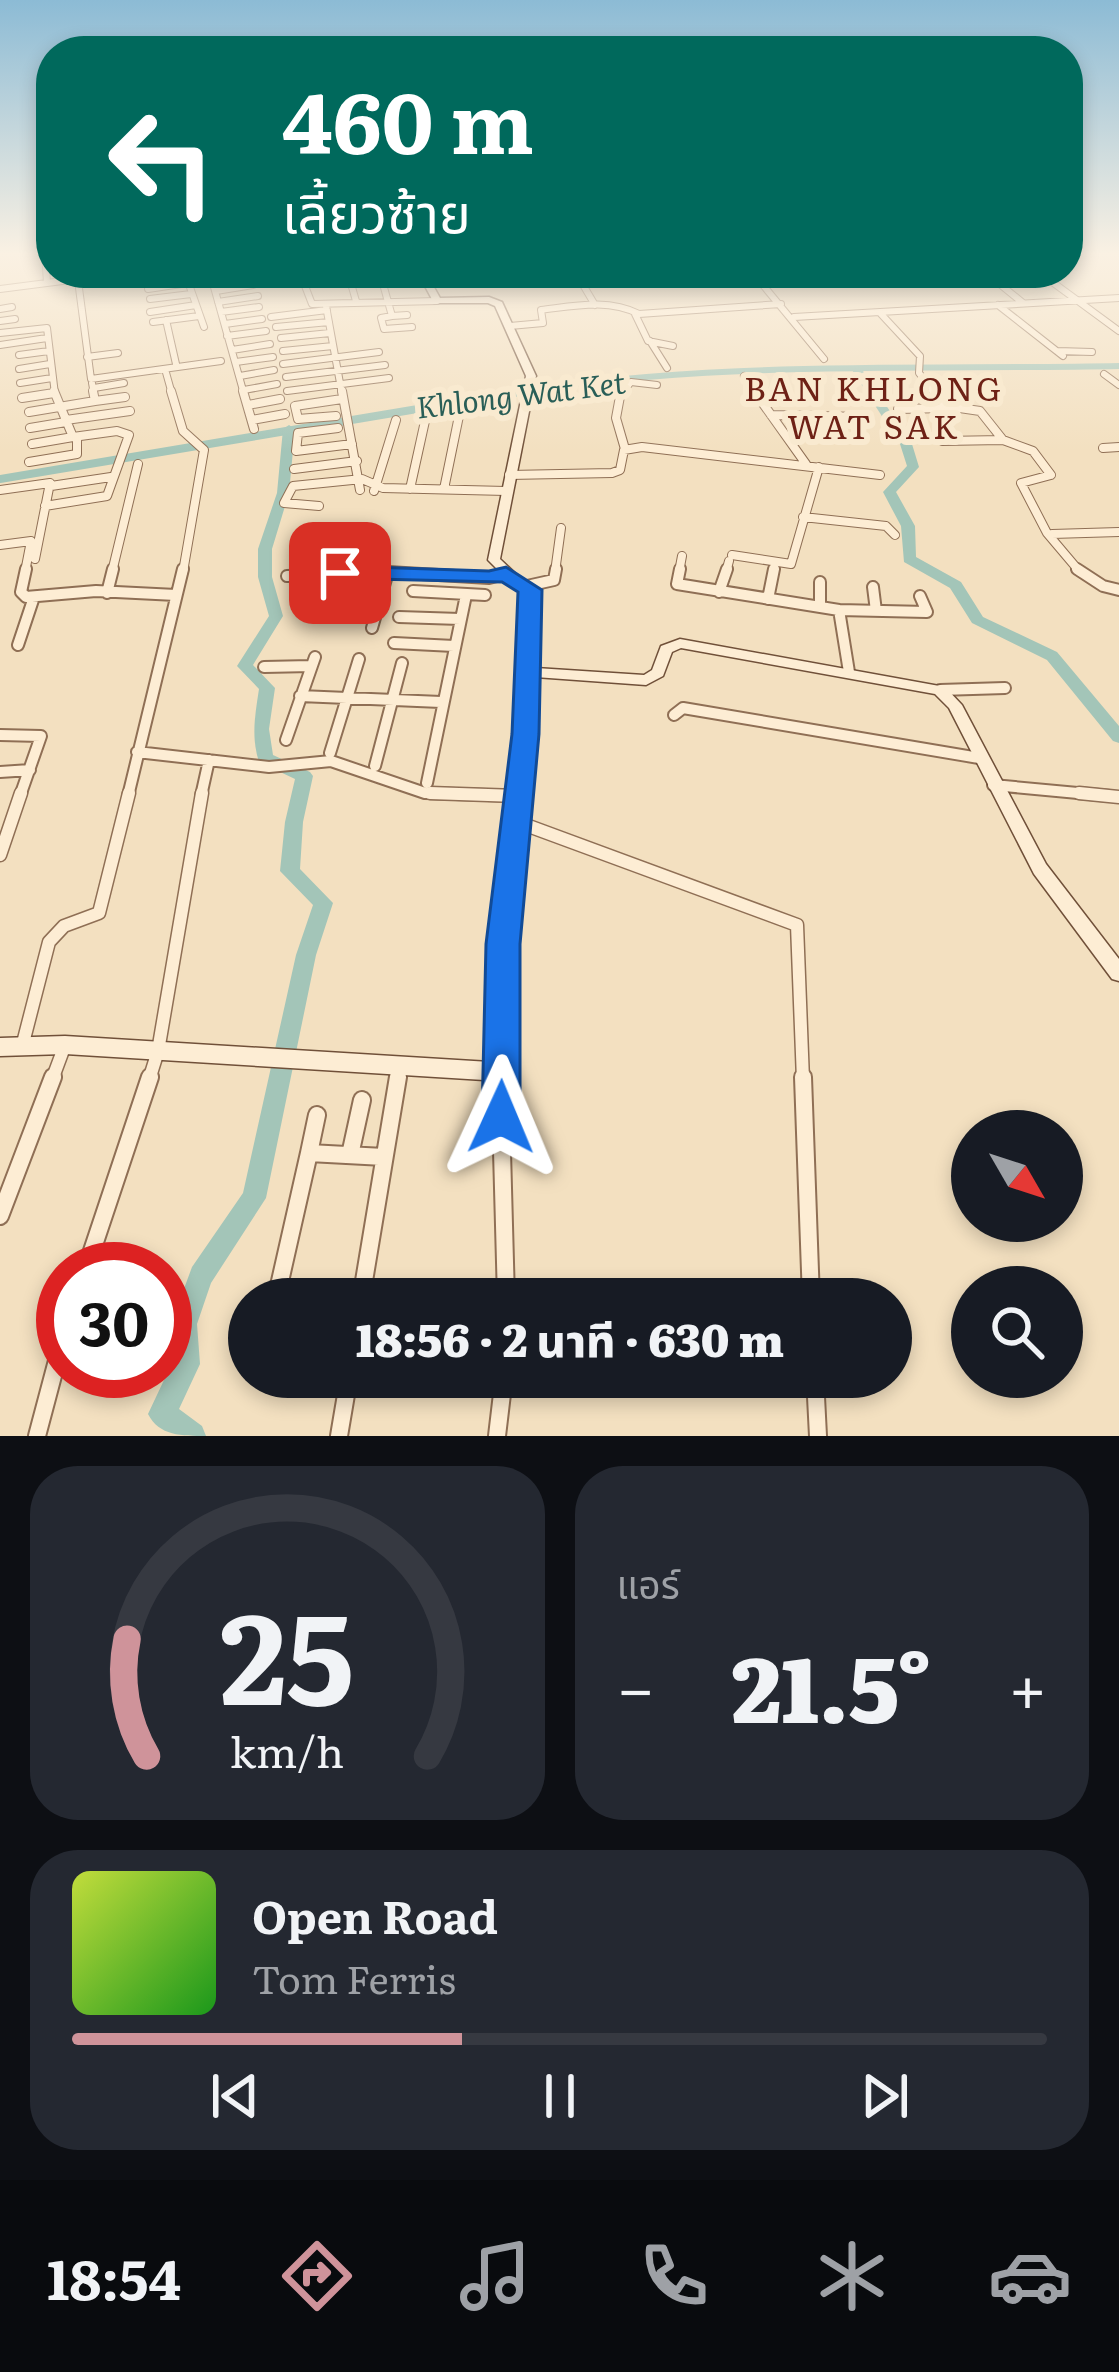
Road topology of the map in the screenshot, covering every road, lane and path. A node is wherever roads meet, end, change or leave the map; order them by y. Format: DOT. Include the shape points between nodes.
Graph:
graph roads {
  1 [pos="82,318"];
  2 [pos="182,318"];
  3 [pos="200,318"];
  4 [pos="223,318"];
  5 [pos="266,318"];
  6 [pos="328,318"];
  7 [pos="381,318"];
  8 [pos="505,318"];
  9 [pos="543,318"];
  10 [pos="637,318"];
  11 [pos="794,318"];
  12 [pos="885,318"];
  13 [pos="1015,318"];
  14 [pos="16,319"];
  15 [pos="166,320"];
  16 [pos="0,321"];
  17 [pos="153,322"];
  18 [pos="329,322"];
  19 [pos="224,324"];
  20 [pos="510,326"];
  21 [pos="276,327"];
  22 [pos="412,327"];
  23 [pos="204,328"];
  24 [pos="266,331"];
  25 [pos="0,333"];
  26 [pos="330,333"];
  27 [pos="227,337"];
  28 [pos="47,338"];
  29 [pos="280,338"];
  30 [pos="650,341"];
  31 [pos="270,344"];
  32 [pos="0,345"];
  33 [pos="333,346"];
  34 [pos="673,346"];
  35 [pos="232,350"];
  36 [pos="49,351"];
  37 [pos="283,351"];
  38 [pos="118,352"];
  39 [pos="379,352"];
  40 [pos="1092,352"];
  41 [pos="19,356"];
  42 [pos="87,357"];
  43 [pos="273,357"];
  44 [pos="335,357"];
  45 [pos="824,359"];
  46 [pos="221,361"];
  47 [pos="236,362"];
  48 [pos="50,364"];
  49 [pos="176,364"];
  50 [pos="385,365"];
  51 [pos="667,368"];
  52 [pos="19,369"];
  53 [pos="165,369"];
  54 [pos="337,371"];
  55 [pos="1104,374"];
  56 [pos="240,376"];
  57 [pos="744,376"];
  58 [pos="286,377"];
  59 [pos="52,378"];
  60 [pos="389,378"];
  61 [pos="20,383"];
  62 [pos="124,383"];
  63 [pos="277,384"];
  64 [pos="339,384"];
  65 [pos="657,385"];
  66 [pos="1119,385"];
  67 [pos="244,390"];
  68 [pos="54,393"];
  69 [pos="125,397"];
  70 [pos="22,398"];
  71 [pos="342,399"];
  72 [pos="94,401"];
  73 [pos="248,404"];
  74 [pos="59,406"];
  75 [pos="948,408"];
  76 [pos="898,409"];
  77 [pos="130,411"];
  78 [pos="29,412"];
  79 [pos="285,414"];
  80 [pos="863,417"];
  81 [pos="774,418"];
  82 [pos="396,420"];
  83 [pos="66,421"];
  84 [pos="342,421"];
  85 [pos="29,428"];
  86 [pos="75,437"];
  87 [pos="1003,440"];
  88 [pos="942,441"];
  89 [pos="32,444"];
  90 [pos="352,444"];
  91 [pos="1119,447"];
  92 [pos="1103,448"];
  93 [pos="625,449"];
  94 [pos="296,451"];
  95 [pos="357,461"];
  96 [pos="29,462"];
  97 [pos="138,464"];
  98 [pos="806,464"];
  99 [pos="819,466"];
  100 [pos="294,469"];
  101 [pos="880,475"];
  102 [pos="111,476"];
  103 [pos="361,484"];
  104 [pos="51,486"];
  105 [pos="293,486"];
  106 [pos="507,487"];
  107 [pos="375,488"];
  108 [pos="0,490"];
  109 [pos="413,490"];
  110 [pos="448,491"];
  111 [pos="45,506"];
  112 [pos="320,506"];
  113 [pos="802,517"];
  114 [pos="561,528"];
  115 [pos="1119,532"];
  116 [pos="1052,534"];
  117 [pos="896,535"];
  118 [pos="0,545"];
  119 [pos="682,556"];
  120 [pos="35,559"];
  121 [pos="774,568"];
  122 [pos="388,572"];
  123 [pos="506,574"];
  124 [pos="287,576"];
  125 [pos="820,582"];
  126 [pos="661,583"];
  127 [pos="677,584"];
  128 [pos="458,585"];
  129 [pos="527,586"];
  130 [pos="873,587"];
  131 [pos="1119,590"];
  132 [pos="412,591"];
  133 [pos="719,592"];
  134 [pos="106,593"];
  135 [pos="176,595"];
  136 [pos="485,595"];
  137 [pos="920,596"];
  138 [pos="34,597"];
  139 [pos="768,599"];
  140 [pos="820,607"];
  141 [pos="839,610"];
  142 [pos="876,611"];
  143 [pos="399,616"];
  144 [pos="460,619"];
  145 [pos="372,628"];
  146 [pos="394,643"];
  147 [pos="18,645"];
  148 [pos="454,646"];
  149 [pos="359,658"];
  150 [pos="402,663"];
  151 [pos="264,668"];
  152 [pos="530,672"];
  153 [pos="849,672"];
  154 [pos="1005,688"];
  155 [pos="940,690"];
  156 [pos="300,696"];
  157 [pos="347,698"];
  158 [pos="392,700"];
  159 [pos="441,702"];
  160 [pos="674,715"];
  161 [pos="0,735"];
  162 [pos="286,740"];
  163 [pos="137,752"];
  164 [pos="330,753"];
  165 [pos="979,758"];
  166 [pos="209,760"];
  167 [pos="375,766"];
  168 [pos="30,770"];
  169 [pos="0,772"];
  170 [pos="427,783"];
  171 [pos="993,785"];
  172 [pos="518,796"];
  173 [pos="1119,797"];
  174 [pos="16,810"];
  175 [pos="0,811"];
  176 [pos="515,821"];
  177 [pos="0,854"];
  178 [pos="1119,973"];
  179 [pos="23,1043"];
  180 [pos="65,1045"];
  181 [pos="0,1047"];
  182 [pos="158,1051"];
  183 [pos="400,1067"];
  184 [pos="500,1072"];
  185 [pos="362,1100"];
  186 [pos="317,1115"];
  187 [pos="309,1153"];
  188 [pos="350,1155"];
  189 [pos="384,1157"];
  190 [pos="0,1216"];
  191 [pos="95,1242"];
  192 [pos="281,1278"];
  193 [pos="364,1278"];
  194 [pos="505,1278"];
  195 [pos="810,1278"];
  196 [pos="48,1398"];
  197 [pos="345,1398"];
  198 [pos="502,1398"];
  199 [pos="816,1398"];
  200 [pos="38,1436"];
  201 [pos="339,1436"];
  202 [pos="497,1436"];
  203 [pos="818,1436"];
  1 -- 42 [label="street"];
  2 -- 15 [label="street"];
  3 -- 23 [label="street"];
  4 -- 19 [label="street"];
  5 -- 19 [label="street"];
  6 -- 18 [label="street"];
  7 -- 22 [label="street" via="384,329"];
  8 -- 20 [label="street"];
  9 -- 20 [label="street"];
  10 -- 30 [label="street"];
  11 -- 45 [label="street"];
  12 -- 75 [label="street" via="919,354 918,370"];
  13 -- 40 [label="street" via="1060,353"];
  14 -- 16 [label="street"];
  15 -- 17 [label="street"];
  15 -- 49 [label="street"];
  18 -- 21 [label="street"];
  18 -- 26 [label="street"];
  19 -- 27 [label="street"];
  20 -- 106 [label="street" via="531,376"];
  24 -- 27 [label="street"];
  25 -- 28 [label="street" via="46,327"];
  26 -- 29 [label="street"];
  26 -- 33 [label="street"];
  27 -- 35 [label="street"];
  28 -- 32 [label="street"];
  28 -- 36 [label="street"];
  30 -- 34 [label="street"];
  30 -- 51 [label="street"];
  31 -- 35 [label="street"];
  33 -- 37 [label="street"];
  33 -- 44 [label="street"];
  35 -- 47 [label="street"];
  36 -- 41 [label="street"];
  36 -- 48 [label="street"];
  38 -- 42 [label="street"];
  39 -- 44 [label="street"];
  42 -- 53 [label="street" via="91,379"];
  43 -- 47 [label="street"];
  44 -- 54 [label="street"];
  44 -- 56 [label="street"];
  46 -- 53 [label="street"];
  47 -- 56 [label="street"];
  48 -- 52 [label="street"];
  48 -- 59 [label="street"];
  50 -- 54 [label="street"];
  53 -- 135 [label="street" via="183,430 201,446"];
  54 -- 58 [label="street"];
  54 -- 64 [label="street"];
  55 -- 66 [label="street"];
  56 -- 67 [label="street"];
  57 -- 81 [label="street"];
  59 -- 61 [label="street"];
  59 -- 68 [label="street"];
  60 -- 64 [label="street"];
  62 -- 72 [label="street" via="93,386"];
  63 -- 67 [label="street"];
  64 -- 71 [label="street"];
  64 -- 73 [label="street"];
  65 -- 93 [label="street" via="622,388 616,420"];
  67 -- 73 [label="street"];
  68 -- 70 [label="street"];
  68 -- 74 [label="street"];
  69 -- 72 [label="street"];
  71 -- 84 [label="street"];
  71 -- 84 [label="street" via="295,406 298,419"];
  72 -- 74 [label="street"];
  73 -- 79 [label="street" via="253,424"];
  74 -- 78 [label="street"];
  74 -- 83 [label="street"];
  75 -- 76 [label="street"];
  75 -- 87 [label="street" via="980,411"];
  77 -- 83 [label="street"];
  80 -- 81 [label="street"];
  81 -- 98 [label="street"];
  82 -- 107 [label="street"];
  83 -- 85 [label="street"];
  83 -- 86 [label="street"];
  84 -- 90 [label="street"];
  84 -- 94 [label="street" via="298,433"];
  86 -- 89 [label="street"];
  86 -- 96 [label="street" via="77,454"];
  86 -- 111 [label="street" via="128,432 107,496"];
  87 -- 88 [label="street"];
  87 -- 116 [label="street" via="1033,451 1051,475 1021,483"];
  90 -- 94 [label="street"];
  90 -- 95 [label="street"];
  91 -- 92 [label="street"];
  93 -- 98 [label="street"];
  93 -- 106 [label="street" via="616,472"];
  94 -- 100 [label="street"];
  95 -- 100 [label="street"];
  95 -- 103 [label="street"];
  97 -- 134 [label="street"];
  98 -- 99 [label="street"];
  99 -- 101 [label="street"];
  99 -- 113 [label="street"];
  100 -- 105 [label="street"];
  102 -- 104 [label="street"];
  103 -- 105 [label="street"];
  103 -- 107 [label="street"];
  104 -- 108 [label="street"];
  104 -- 111 [label="street"];
  105 -- 112 [label="street" via="286,506"];
  106 -- 110 [label="street"];
  106 -- 123 [label="street" via="494,560"];
  107 -- 109 [label="street"];
  109 -- 110 [label="street"];
  109 -- 110 [label="street" via="428,412 452,406 460,412"];
  111 -- 120 [label="street"];
  113 -- 117 [label="street" via="886,526"];
  113 -- 133 [label="street" via="790,564 730,558"];
  114 -- 129 [label="street" via="554,580"];
  115 -- 116 [label="street"];
  116 -- 131 [label="street" via="1087,580"];
  118 -- 138 [label="street" via="31,541 21,592"];
  119 -- 127 [label="street"];
  121 -- 139 [label="street"];
  122 -- 124 [label="street"];
  122 -- 128 [label="street"];
  122 -- 145 [label="street"];
  123 -- 128 [label="street"];
  123 -- 129 [label="street"];
  125 -- 140 [label="street"];
  126 -- 127 [label="street"];
  127 -- 133 [label="street"];
  128 -- 132 [label="street"];
  128 -- 136 [label="street"];
  128 -- 144 [label="street"];
  129 -- 152 [label="street"];
  130 -- 142 [label="street"];
  133 -- 139 [label="street"];
  134 -- 135 [label="street"];
  134 -- 138 [label="street"];
  135 -- 163 [label="street"];
  137 -- 142 [label="street" via="927,612"];
  138 -- 147 [label="street"];
  139 -- 140 [label="street"];
  140 -- 141 [label="street"];
  141 -- 142 [label="street"];
  141 -- 153 [label="street"];
  143 -- 144 [label="street"];
  144 -- 148 [label="street"];
  146 -- 148 [label="street"];
  148 -- 159 [label="street"];
  149 -- 157 [label="street"];
  150 -- 158 [label="street"];
  151 -- 156 [label="street" via="313,662"];
  152 -- 153 [label="street" via="646,680 658,673 665,649 680,643"];
  152 -- 172 [label="street"];
  153 -- 155 [label="street"];
  154 -- 155 [label="street"];
  155 -- 165 [label="street"];
  156 -- 157 [label="street"];
  156 -- 162 [label="street"];
  157 -- 158 [label="street"];
  157 -- 164 [label="street"];
  158 -- 159 [label="street"];
  158 -- 167 [label="street"];
  159 -- 170 [label="street"];
  160 -- 165 [label="street" via="683,708"];
  161 -- 168 [label="street" via="41,734"];
  163 -- 166 [label="street"];
  163 -- 179 [label="street" via="99,913 64,926 50,942"];
  165 -- 171 [label="street"];
  166 -- 172 [label="street" via="268,767 331,761 425,793"];
  166 -- 182 [label="street"];
  168 -- 169 [label="street"];
  168 -- 174 [label="street"];
  171 -- 173 [label="street"];
  171 -- 178 [label="street" via="1048,882"];
  172 -- 176 [label="street"];
  174 -- 175 [label="street"];
  174 -- 177 [label="street"];
  176 -- 184 [label="street"];
  176 -- 195 [label="street" via="797,925"];
  179 -- 180 [label="street"];
  179 -- 181 [label="street"];
  180 -- 182 [label="street"];
  180 -- 190 [label="street"];
  182 -- 183 [label="street"];
  182 -- 191 [label="street"];
  183 -- 184 [label="street"];
  183 -- 189 [label="street"];
  184 -- 194 [label="street"];
  185 -- 188 [label="street"];
  186 -- 187 [label="street"];
  187 -- 188 [label="street"];
  187 -- 192 [label="street"];
  188 -- 189 [label="street"];
  189 -- 193 [label="street"];
  196 -- 200 [label="street"];
  197 -- 201 [label="street"];
  198 -- 202 [label="street"];
  199 -- 203 [label="street"];
}
